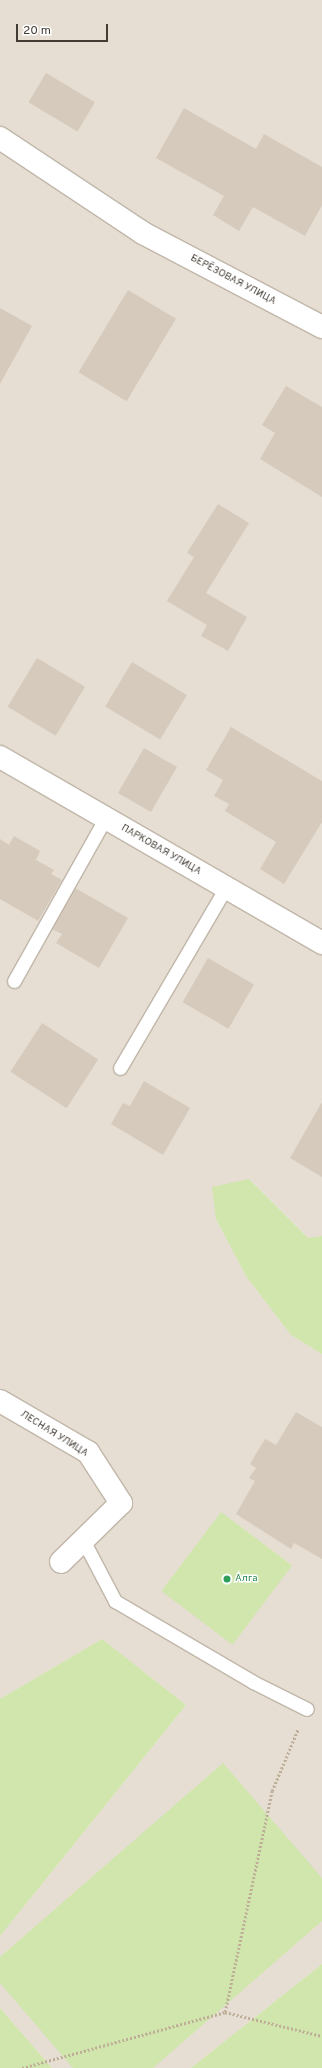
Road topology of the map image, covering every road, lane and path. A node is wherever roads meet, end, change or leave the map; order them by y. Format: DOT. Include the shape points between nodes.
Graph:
graph roads {
  1 [pos="0,138"];
  2 [pos="322,327"];
  3 [pos="0,757"];
  4 [pos="106,817"];
  5 [pos="226,887"];
  6 [pos="322,944"];
  7 [pos="14,981"];
  8 [pos="120,1068"];
  9 [pos="0,1401"];
  10 [pos="83,1540"];
  11 [pos="61,1562"];
  12 [pos="307,1709"];
  13 [pos="225,2012"];
  14 [pos="322,2036"];
  15 [pos="22,2068"];
  1 -- 2 [label="street, БЕРЁЗОВАЯ УЛИЦА" via="143,233"];
  3 -- 4 [label="street, ПАРКОВАЯ УЛИЦА"];
  4 -- 5 [label="street, ПАРКОВАЯ УЛИЦА"];
  4 -- 7 [label="lane"];
  5 -- 6 [label="street, ПАРКОВАЯ УЛИЦА"];
  5 -- 8 [label="lane"];
  9 -- 10 [label="street, ЛЕСНАЯ УЛИЦА" via="88,1452 121,1503"];
  10 -- 11 [label="street, ЛЕСНАЯ УЛИЦА"];
  10 -- 12 [label="lane" via="115,1601 253,1682"];
  12 -- 13 [label="path" via="272,1791"];
  13 -- 14 [label="path"];
  13 -- 15 [label="path"];
}
